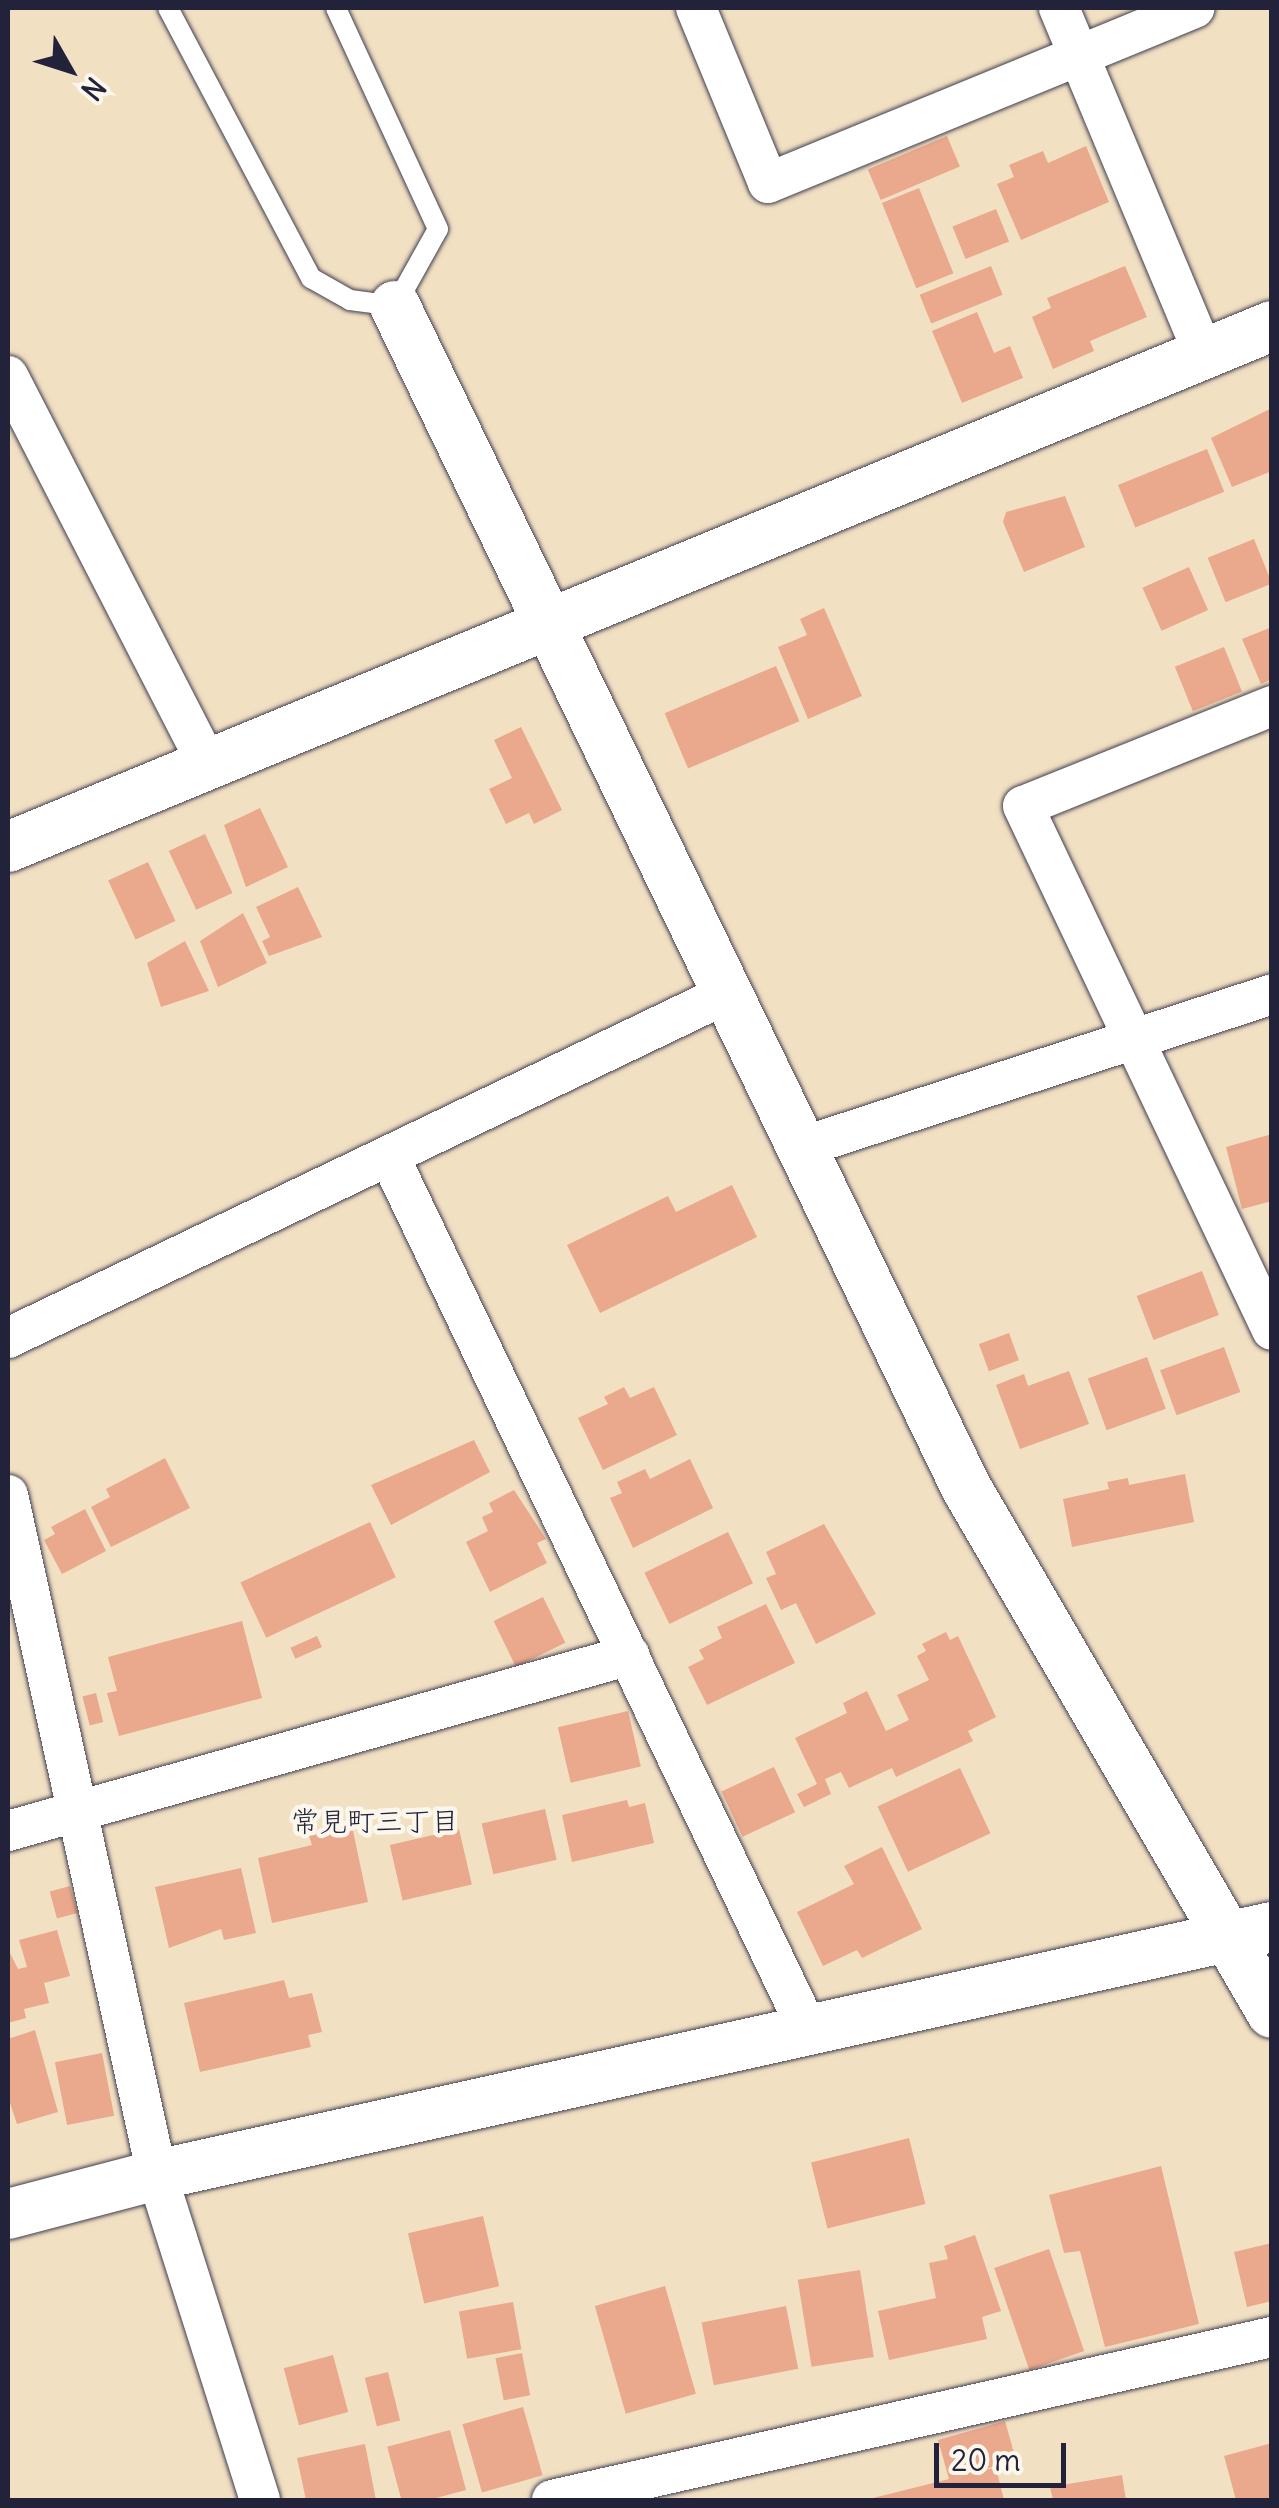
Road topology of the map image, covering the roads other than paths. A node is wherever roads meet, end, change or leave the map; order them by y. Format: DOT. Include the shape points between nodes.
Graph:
graph roads {
  1 [pos="168,8"];
  2 [pos="336,8"];
  3 [pos="696,8"];
  4 [pos="1059,8"];
  5 [pos="1194,8"];
  6 [pos="1078,55"];
  7 [pos="395,306"];
  8 [pos="1272,326"];
  9 [pos="1204,354"];
  10 [pos="11,395"];
  11 [pos="548,625"];
  12 [pos="1272,706"];
  13 [pos="206,764"];
  14 [pos="8,847"];
  15 [pos="728,993"];
  16 [pos="1272,994"];
  17 [pos="1134,1040"];
  18 [pos="799,1148"];
  19 [pos="389,1156"];
  20 [pos="1254,1252"];
  21 [pos="1272,1330"];
  22 [pos="8,1338"];
  23 [pos="8,1496"];
  24 [pos="630,1655"];
  25 [pos="81,1811"];
  26 [pos="8,1831"];
  27 [pos="1249,1932"];
  28 [pos="1272,2013"];
  29 [pos="808,2030"];
  30 [pos="157,2174"];
  31 [pos="8,2214"];
  32 [pos="1272,2337"];
  33 [pos="260,2500"];
  34 [pos="552,2500"];
  1 -- 7 [label="lane" via="311,278 350,300"];
  2 -- 7 [label="lane" via="438,229"];
  3 -- 6 [label="street" via="768,183"];
  4 -- 6 [label="street"];
  5 -- 6 [label="street"];
  6 -- 9 [label="street"];
  7 -- 11 [label="street"];
  8 -- 9 [label="street"];
  9 -- 11 [label="street"];
  10 -- 13 [label="street"];
  11 -- 13 [label="street"];
  11 -- 15 [label="street"];
  12 -- 17 [label="street" via="1023,806"];
  13 -- 14 [label="street"];
  15 -- 18 [label="street"];
  15 -- 19 [label="street"];
  16 -- 17 [label="street"];
  17 -- 18 [label="street"];
  17 -- 20 [label="street"];
  18 -- 27 [label="street" via="967,1489"];
  19 -- 22 [label="street"];
  19 -- 24 [label="street"];
  20 -- 21 [label="street"];
  23 -- 25 [label="street"];
  24 -- 25 [label="street"];
  24 -- 29 [label="street"];
  25 -- 26 [label="street"];
  25 -- 30 [label="street"];
  27 -- 28 [label="street"];
  27 -- 29 [label="street"];
  29 -- 30 [label="street"];
  30 -- 31 [label="street"];
  30 -- 33 [label="street"];
  32 -- 34 [label="street"];
}
